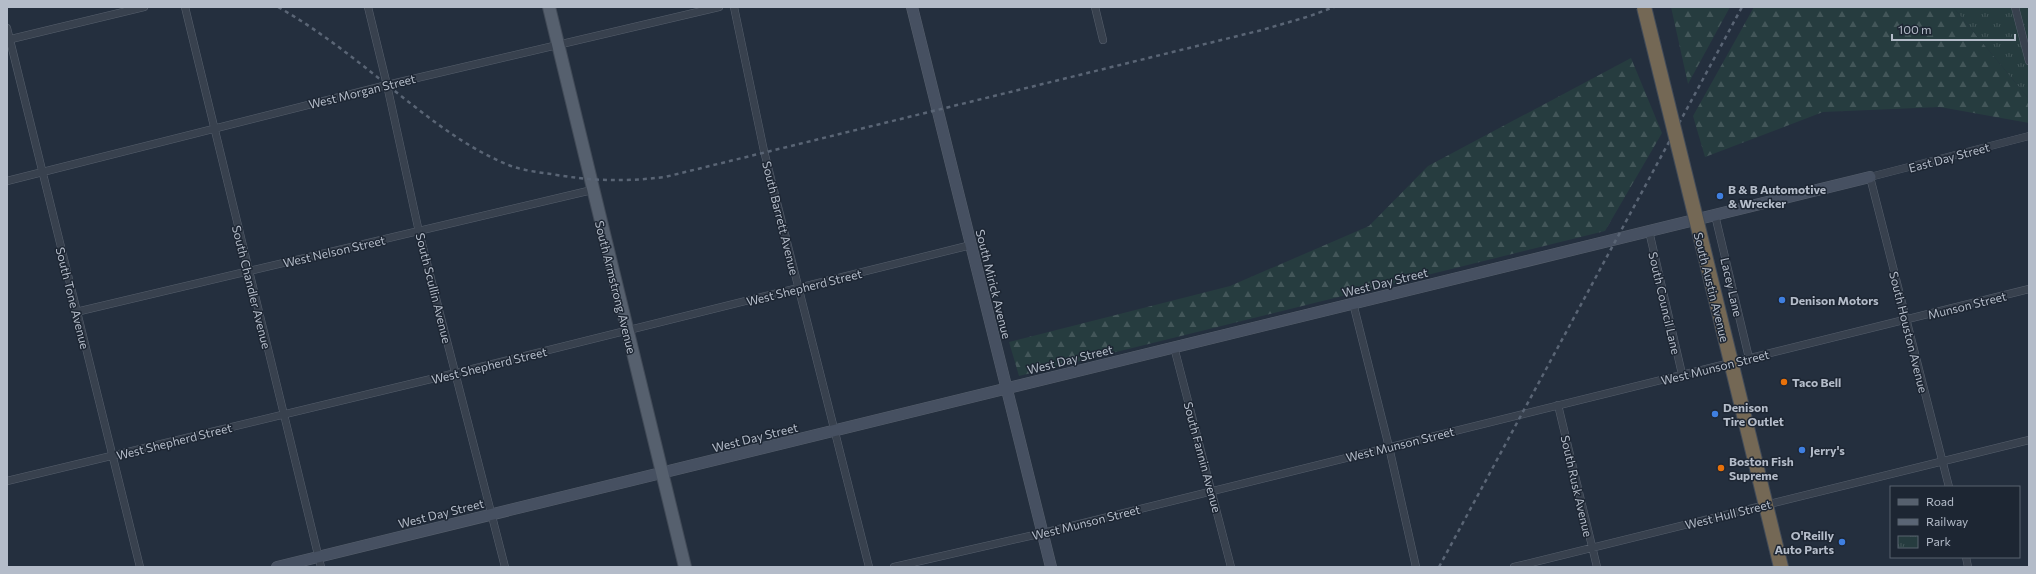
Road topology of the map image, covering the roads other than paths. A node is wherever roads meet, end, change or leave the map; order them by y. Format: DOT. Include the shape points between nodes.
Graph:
graph roads {
  1 [pos="144,7"];
  2 [pos="185,7"];
  3 [pos="368,7"];
  4 [pos="549,7"];
  5 [pos="719,7"];
  6 [pos="734,7"];
  7 [pos="912,7"];
  8 [pos="1095,7"];
  9 [pos="1644,7"];
  10 [pos="2015,7"];
  11 [pos="7,28"];
  12 [pos="8,40"];
  13 [pos="1104,40"];
  14 [pos="558,44"];
  15 [pos="2029,61"];
  16 [pos="387,85"];
  17 [pos="213,128"];
  18 [pos="2029,136"];
  19 [pos="42,173"];
  20 [pos="1870,177"];
  21 [pos="7,181"];
  22 [pos="592,190"];
  23 [pos="1715,215"];
  24 [pos="1649,231"];
  25 [pos="419,232"];
  26 [pos="971,245"];
  27 [pos="248,271"];
  28 [pos="799,288"];
  29 [pos="2029,289"];
  30 [pos="1353,303"];
  31 [pos="76,312"];
  32 [pos="1906,320"];
  33 [pos="627,331"];
  34 [pos="1174,347"];
  35 [pos="1749,358"];
  36 [pos="1731,362"];
  37 [pos="456,373"];
  38 [pos="1682,374"];
  39 [pos="1007,388"];
  40 [pos="1558,405"];
  41 [pos="284,414"];
  42 [pos="834,432"];
  43 [pos="2029,440"];
  44 [pos="1389,447"];
  45 [pos="113,456"];
  46 [pos="1942,462"];
  47 [pos="663,473"];
  48 [pos="7,481"];
  49 [pos="1948,486"];
  50 [pos="1212,491"];
  51 [pos="1765,505"];
  52 [pos="492,514"];
  53 [pos="1043,533"];
  54 [pos="1592,547"];
  55 [pos="319,562"];
  56 [pos="140,567"];
  57 [pos="276,567"];
  58 [pos="505,567"];
  59 [pos="685,567"];
  60 [pos="869,567"];
  61 [pos="894,567"];
  62 [pos="1051,567"];
  63 [pos="1231,567"];
  64 [pos="1416,567"];
  65 [pos="1514,567"];
  66 [pos="1596,567"];
  67 [pos="1781,567"];
  1 -- 12 [label="street"];
  2 -- 17 [label="street, South Chandler Avenue"];
  3 -- 16 [label="street, South Scullin Avenue"];
  4 -- 14 [label="main road, South Armstrong Avenue"];
  5 -- 14 [label="street, West Morgan Street"];
  6 -- 28 [label="street, South Barrett Avenue" via="764,151"];
  7 -- 26 [label="street, South Mirick Avenue"];
  8 -- 13 [label="street"];
  9 -- 36 [label="highway, South Austin Avenue, bridge"];
  10 -- 15 [label="street"];
  11 -- 12 [label="street, South Tone Avenue"];
  12 -- 19 [label="street, South Tone Avenue"];
  14 -- 16 [label="street, West Morgan Street"];
  14 -- 22 [label="main road, South Armstrong Avenue"];
  16 -- 17 [label="street, West Morgan Street"];
  16 -- 25 [label="street, South Scullin Avenue"];
  17 -- 19 [label="street, West Morgan Street"];
  17 -- 27 [label="street, South Chandler Avenue"];
  18 -- 20 [label="street, East Day Street"];
  19 -- 21 [label="street, West Morgan Street"];
  19 -- 31 [label="street, South Tone Avenue"];
  20 -- 23 [label="street, West Day Street"];
  20 -- 32 [label="street, South Houston Avenue"];
  22 -- 25 [label="street, West Nelson Street"];
  22 -- 33 [label="main road, South Armstrong Avenue"];
  23 -- 24 [label="street, West Day Street"];
  23 -- 35 [label="street, Lacey Lane"];
  24 -- 30 [label="street, West Day Street"];
  24 -- 38 [label="street, South Council Lane"];
  25 -- 27 [label="street, West Nelson Street"];
  25 -- 37 [label="street, South Scullin Avenue"];
  26 -- 28 [label="street, West Shepherd Street"];
  26 -- 39 [label="street, South Mirick Avenue"];
  27 -- 31 [label="street, West Nelson Street"];
  27 -- 41 [label="street, South Chandler Avenue"];
  28 -- 33 [label="street, West Shepherd Street"];
  28 -- 42 [label="street, South Barrett Avenue"];
  29 -- 32 [label="street, Munson Street"];
  30 -- 34 [label="street, West Day Street"];
  30 -- 44 [label="street"];
  31 -- 45 [label="street, South Tone Avenue"];
  32 -- 35 [label="street, West Munson Street"];
  32 -- 46 [label="street, South Houston Avenue"];
  33 -- 37 [label="street, West Shepherd Street"];
  33 -- 47 [label="main road, South Armstrong Avenue"];
  34 -- 39 [label="street, West Day Street"];
  34 -- 50 [label="street, South Fannin Avenue"];
  35 -- 36 [label="street, West Munson Street"];
  36 -- 38 [label="street, West Munson Street"];
  36 -- 51 [label="highway, South Austin Avenue"];
  37 -- 41 [label="street, West Shepherd Street"];
  37 -- 52 [label="street, South Scullin Avenue"];
  38 -- 40 [label="street, West Munson Street"];
  39 -- 42 [label="street, West Day Street"];
  39 -- 53 [label="street, South Mirick Avenue"];
  40 -- 44 [label="street, West Munson Street"];
  40 -- 54 [label="street, South Rusk Avenue"];
  41 -- 45 [label="street, West Shepherd Street"];
  41 -- 55 [label="street, South Chandler Avenue"];
  42 -- 47 [label="street, West Day Street"];
  42 -- 60 [label="street, South Barrett Avenue"];
  43 -- 46 [label="street, West Hull Street"];
  44 -- 50 [label="street, West Munson Street"];
  44 -- 64 [label="street"];
  45 -- 48 [label="street, West Shepherd Street"];
  45 -- 56 [label="street, South Tone Avenue"];
  46 -- 49 [label="street, South Houston Avenue"];
  46 -- 51 [label="street, West Hull Street"];
  47 -- 52 [label="street, West Day Street"];
  47 -- 59 [label="main road, South Armstrong Avenue"];
  50 -- 53 [label="street, West Munson Street"];
  50 -- 63 [label="street, South Fannin Avenue"];
  51 -- 54 [label="street, West Hull Street"];
  51 -- 67 [label="highway, South Austin Avenue"];
  52 -- 55 [label="street, West Day Street"];
  52 -- 58 [label="street, South Scullin Avenue"];
  53 -- 61 [label="street, West Munson Street"];
  53 -- 62 [label="street, South Mirick Avenue"];
  54 -- 65 [label="street, West Hull Street"];
  54 -- 66 [label="street, South Rusk Avenue"];
  55 -- 57 [label="street, West Day Street"];
}
